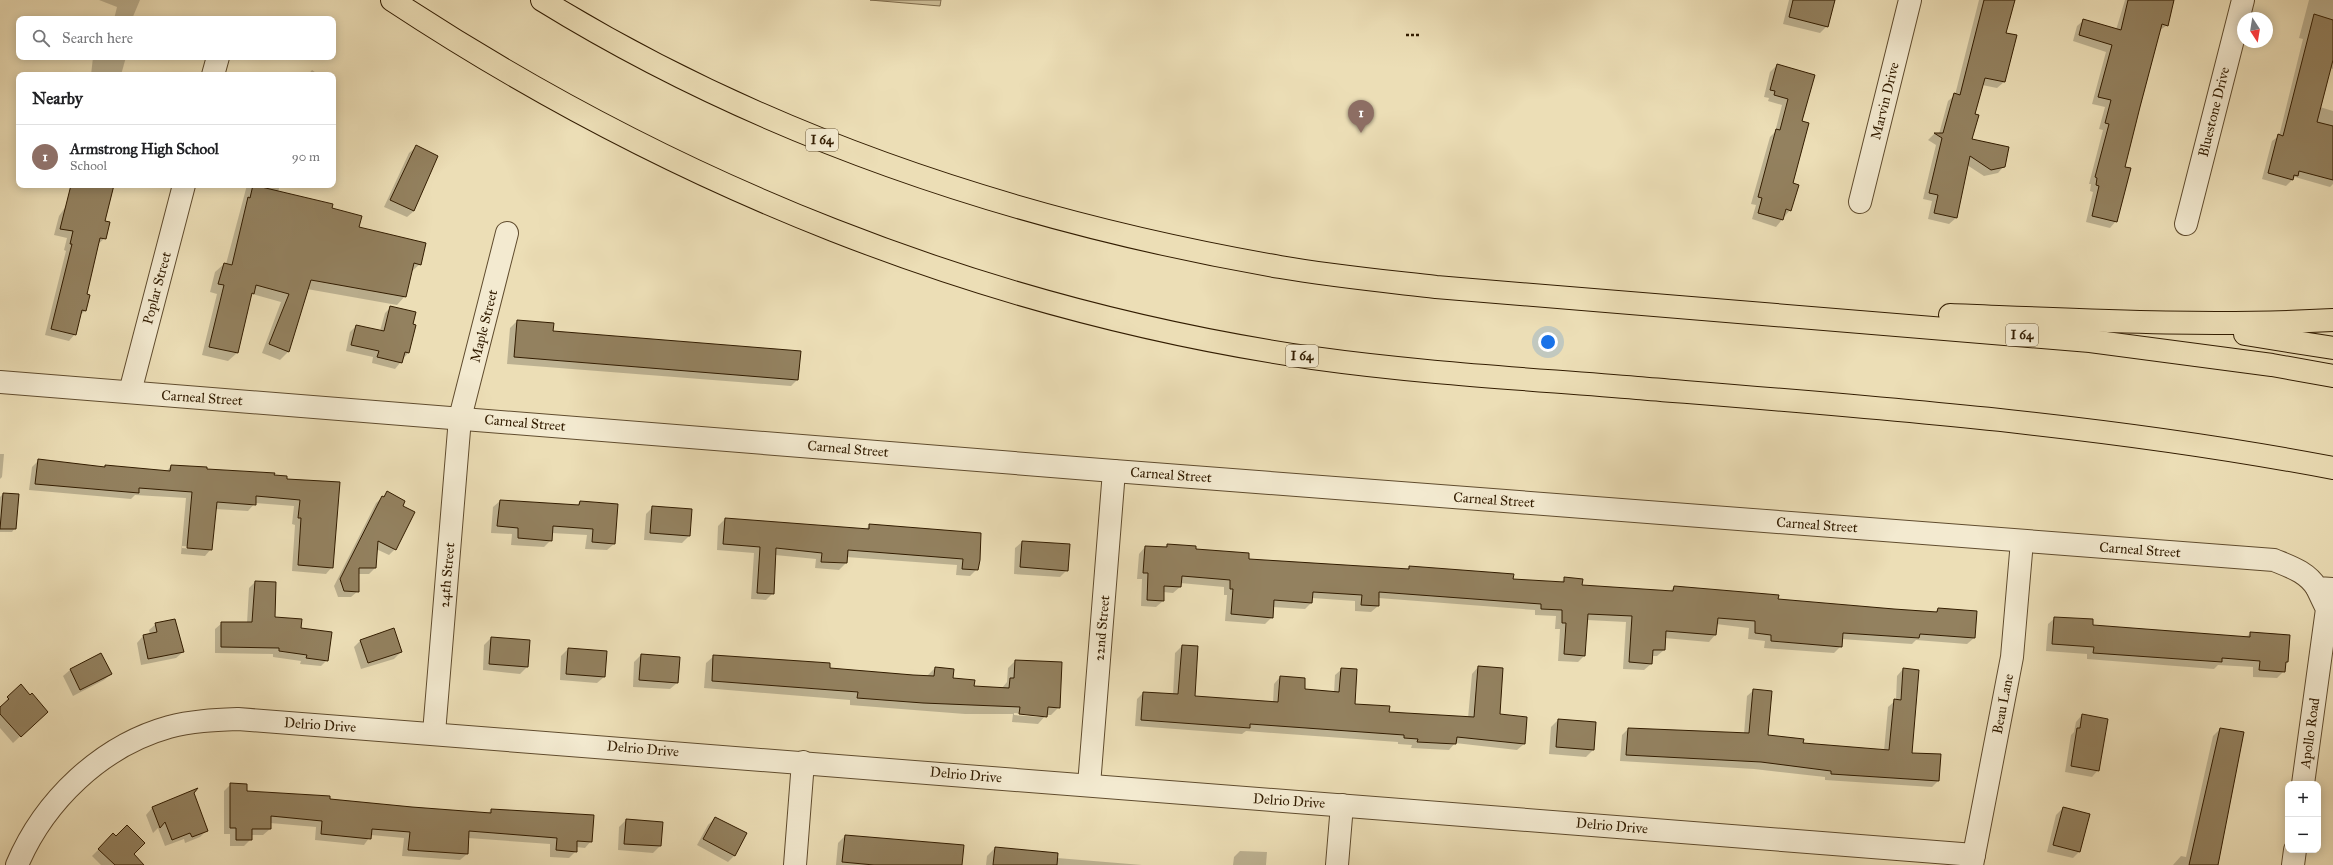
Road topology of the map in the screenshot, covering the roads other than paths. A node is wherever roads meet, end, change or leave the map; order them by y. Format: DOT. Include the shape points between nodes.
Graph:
graph roads {
  1 [pos="392,0"];
  2 [pos="542,0"];
  3 [pos="1910,0"];
  4 [pos="2243,0"];
  5 [pos="217,60"];
  6 [pos="214,72"];
  7 [pos="183,188"];
  8 [pos="1860,202"];
  9 [pos="2186,224"];
  10 [pos="507,234"];
  11 [pos="1709,308"];
  12 [pos="2333,320"];
  13 [pos="2179,324"];
  14 [pos="2333,348"];
  15 [pos="2333,376"];
  16 [pos="0,382"];
  17 [pos="130,392"];
  18 [pos="460,418"];
  19 [pos="2333,468"];
  20 [pos="1114,471"];
  21 [pos="2022,541"];
  22 [pos="2325,589"];
  23 [pos="434,733"];
  24 [pos="804,762"];
  25 [pos="2303,781"];
  26 [pos="1089,785"];
  27 [pos="1342,805"];
  28 [pos="2294,853"];
  29 [pos="1973,860"];
  30 [pos="17,865"];
  31 [pos="795,865"];
  32 [pos="1337,865"];
  33 [pos="2292,865"];
  1 -- 19 [label="highway, I 64" via="510,74 603,126 789,214 1028,297 1165,331 1315,358 1409,369 2018,421 2281,458"];
  2 -- 11 [label="highway, I 64" via="585,27 672,73 827,142 994,200 1224,257 1341,276 1436,287"];
  3 -- 8 [label="street, Marvin Drive"];
  4 -- 9 [label="street, Bluestone Drive"];
  5 -- 6 [label="street"];
  7 -- 17 [label="street, Poplar Street"];
  10 -- 18 [label="street, Maple Street"];
  11 -- 13 [label="highway" via="1858,311"];
  11 -- 15 [label="highway, I 64" via="2090,341 2272,365"];
  12 -- 13 [label="highway" via="2258,324"];
  13 -- 14 [label="highway"];
  16 -- 17 [label="street, Carneal Street"];
  17 -- 18 [label="street, Carneal Street"];
  18 -- 20 [label="street, Carneal Street"];
  18 -- 23 [label="street, 24th Street"];
  20 -- 21 [label="street, Carneal Street"];
  20 -- 26 [label="street, 22nd Street"];
  21 -- 22 [label="street, Carneal Street" via="2274,560 2300,570"];
  21 -- 29 [label="street, Beau Lane" via="2012,657"];
  22 -- 25 [label="street, Apollo Road" via="2327,609"];
  23 -- 24 [label="street, Delrio Drive"];
  23 -- 30 [label="street, Delrio Drive" via="238,719 209,720 168,727 116,751 86,772 53,804 40,821"];
  24 -- 26 [label="street, Delrio Drive"];
  24 -- 31 [label="street"];
  26 -- 27 [label="street, Delrio Drive"];
  27 -- 29 [label="street, Delrio Drive"];
  27 -- 32 [label="street"];
  28 -- 33 [label="street"];
}
